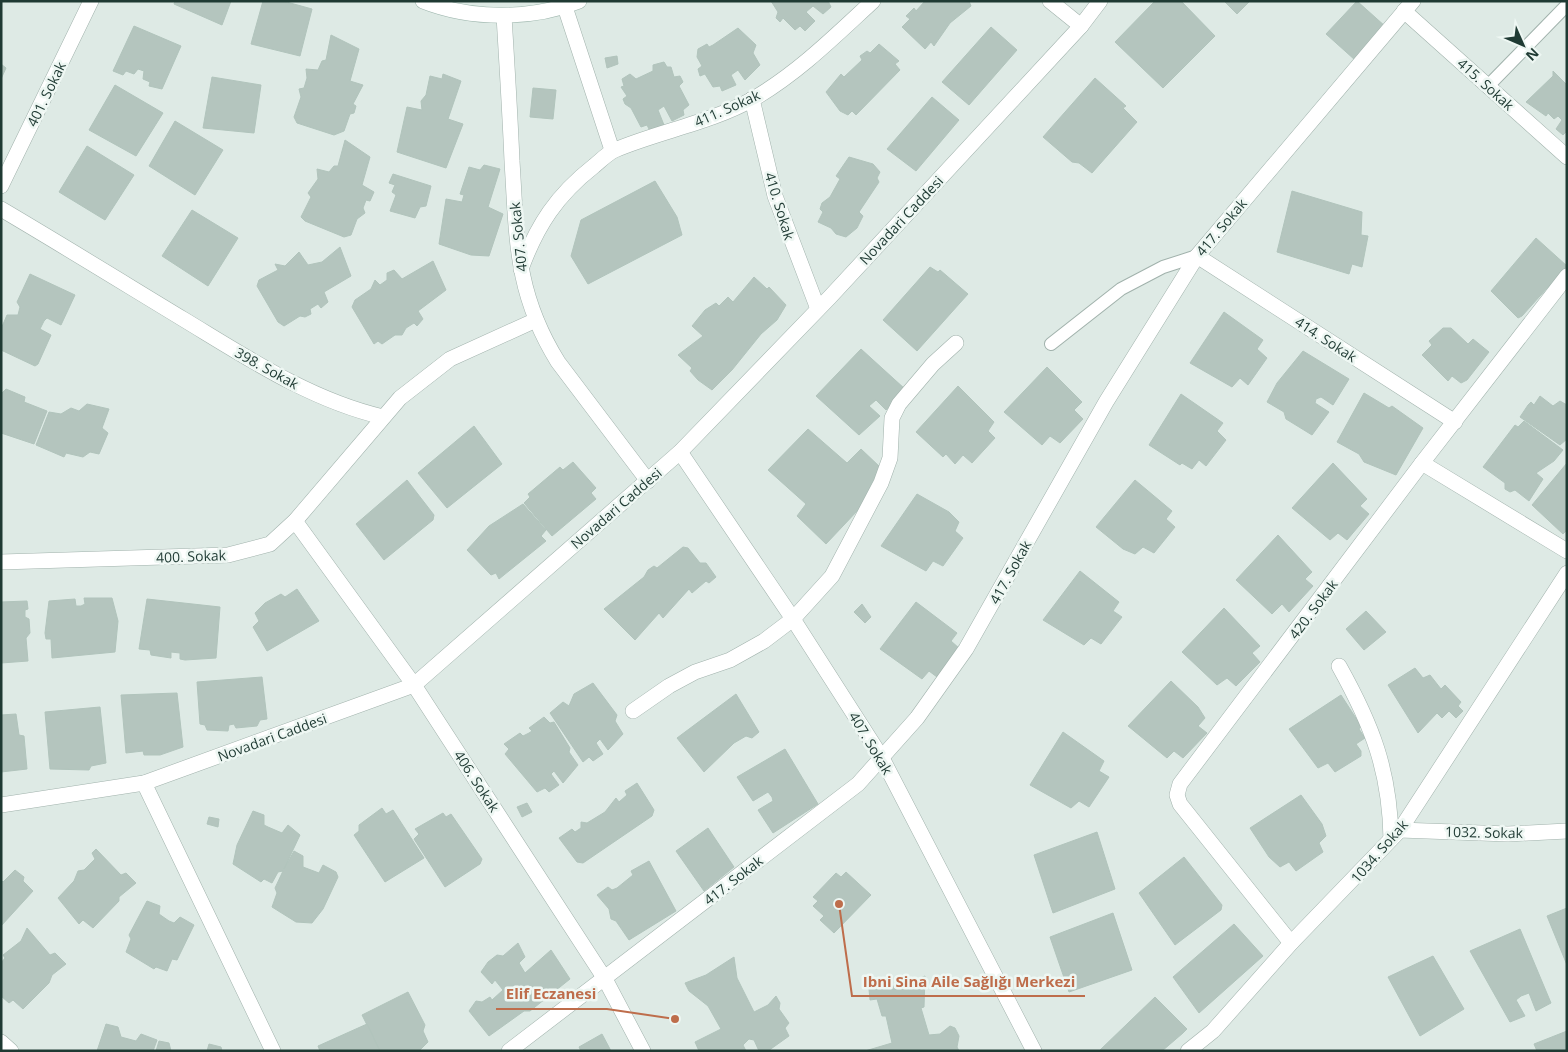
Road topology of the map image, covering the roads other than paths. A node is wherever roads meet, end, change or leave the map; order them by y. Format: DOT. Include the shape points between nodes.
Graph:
graph roads {
  1 [pos="92,1"];
  2 [pos="423,1"];
  3 [pos="873,1"];
  4 [pos="1050,1"];
  5 [pos="1100,1"];
  6 [pos="572,4"];
  7 [pos="1567,5"];
  8 [pos="1408,6"];
  9 [pos="504,16"];
  10 [pos="1080,26"];
  11 [pos="1488,86"];
  12 [pos="752,99"];
  13 [pos="612,150"];
  14 [pos="1567,157"];
  15 [pos="1,186"];
  16 [pos="1,209"];
  17 [pos="1197,256"];
  18 [pos="520,270"];
  19 [pos="1567,276"];
  20 [pos="818,309"];
  21 [pos="536,320"];
  22 [pos="956,342"];
  23 [pos="1051,344"];
  24 [pos="383,417"];
  25 [pos="1455,422"];
  26 [pos="680,452"];
  27 [pos="1422,463"];
  28 [pos="648,481"];
  29 [pos="295,521"];
  30 [pos="1567,551"];
  31 [pos="1,562"];
  32 [pos="1567,573"];
  33 [pos="793,619"];
  34 [pos="1340,666"];
  35 [pos="414,685"];
  36 [pos="633,711"];
  37 [pos="882,758"];
  38 [pos="144,783"];
  39 [pos="1,805"];
  40 [pos="1567,831"];
  41 [pos="1396,835"];
  42 [pos="1291,943"];
  43 [pos="605,979"];
  44 [pos="1,1042"];
  45 [pos="11,1051"];
  46 [pos="273,1051"];
  47 [pos="509,1051"];
  48 [pos="643,1051"];
  49 [pos="1034,1051"];
  50 [pos="1188,1051"];
  1 -- 15 [label="street, 401. Sokak"];
  2 -- 9 [label="street" via="438,7"];
  3 -- 12 [label="street, 411. Sokak" via="795,72"];
  4 -- 10 [label="street"];
  5 -- 10 [label="street, Novadari Caddesi"];
  6 -- 9 [label="street"];
  6 -- 13 [label="street"];
  7 -- 11 [label="lane"];
  8 -- 11 [label="street, 415. Sokak"];
  8 -- 17 [label="street, 417. Sokak"];
  9 -- 18 [label="street, 407. Sokak"];
  10 -- 20 [label="street, Novadari Caddesi"];
  11 -- 14 [label="street, 415. Sokak"];
  12 -- 13 [label="street, 411. Sokak"];
  12 -- 20 [label="street, 410. Sokak" via="775,196"];
  13 -- 18 [label="street, 411. Sokak" via="577,180 544,216"];
  16 -- 24 [label="street, 398. Sokak" via="222,343 312,393"];
  17 -- 23 [label="lane" via="1163,267 1122,289"];
  17 -- 25 [label="street, 414. Sokak"];
  17 -- 37 [label="street, 417. Sokak" via="1106,402 966,649 917,718"];
  18 -- 21 [label="street, 407. Sokak"];
  19 -- 25 [label="street, 420. Sokak"];
  20 -- 26 [label="street, Novadari Caddesi"];
  21 -- 24 [label="street" via="450,359 400,398"];
  21 -- 28 [label="street, 407. Sokak" via="558,362"];
  22 -- 33 [label="street" via="899,404 892,418 890,458 872,500 832,576"];
  24 -- 29 [label="street, 400. Sokak"];
  25 -- 27 [label="street, 420. Sokak"];
  26 -- 28 [label="street, Novadari Caddesi"];
  26 -- 33 [label="street, 407. Sokak"];
  27 -- 30 [label="street"];
  27 -- 42 [label="street, 420. Sokak" via="1180,784 1177,795 1180,804"];
  28 -- 35 [label="street, Novadari Caddesi"];
  29 -- 31 [label="street, 400. Sokak" via="270,544 228,556"];
  29 -- 35 [label="street, 406. Sokak"];
  32 -- 41 [label="street, 1034. Sokak"];
  33 -- 36 [label="street" via="730,660 695,672"];
  33 -- 37 [label="street, 407. Sokak"];
  34 -- 41 [label="street" via="1372,730 1389,793"];
  35 -- 38 [label="street, Novadari Caddesi"];
  35 -- 43 [label="street, 406. Sokak"];
  37 -- 43 [label="street, 417. Sokak" via="858,784"];
  37 -- 49 [label="street, 407. Sokak"];
  38 -- 39 [label="street, Novadari Caddesi"];
  38 -- 46 [label="street"];
  40 -- 41 [label="street, 1032. Sokak"];
  41 -- 42 [label="street, 1034. Sokak"];
  42 -- 50 [label="street, 1034. Sokak" via="1213,1031"];
  43 -- 47 [label="street, 417. Sokak"];
  43 -- 48 [label="street, 406. Sokak"];
  44 -- 45 [label="street"];
}
